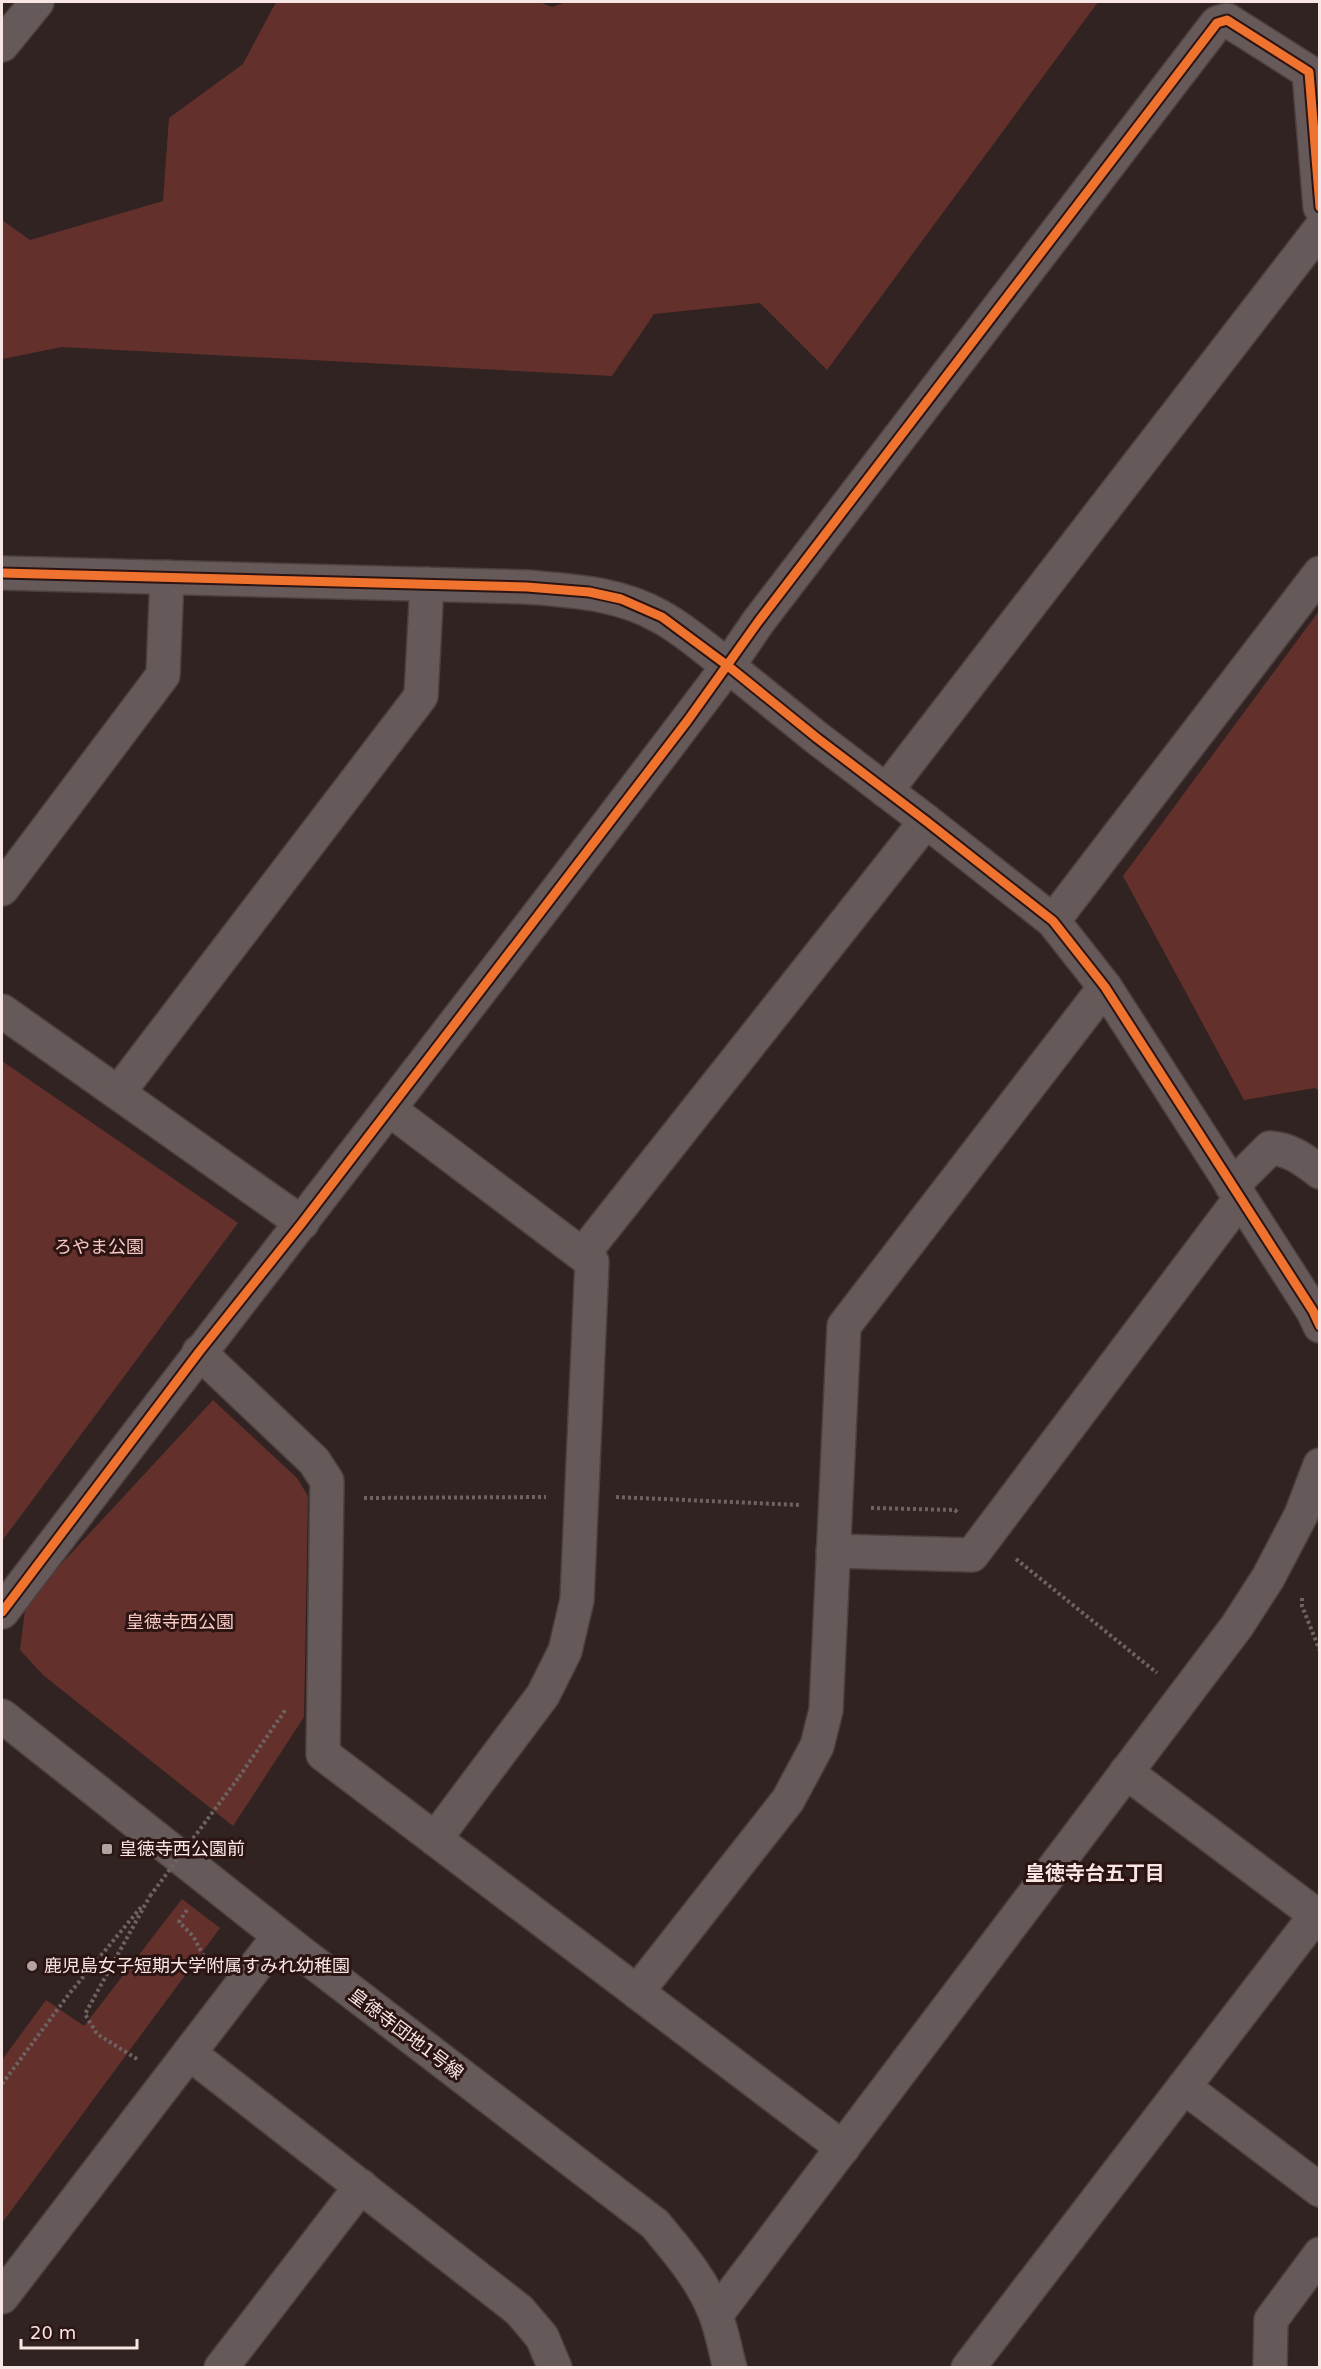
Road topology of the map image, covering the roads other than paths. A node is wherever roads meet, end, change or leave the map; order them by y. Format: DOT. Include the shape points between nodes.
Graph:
graph roads {
  1 [pos="38,2"];
  2 [pos="2,45"];
  3 [pos="1320,207"];
  4 [pos="1320,229"];
  5 [pos="2,573"];
  6 [pos="1320,573"];
  7 [pos="167,577"];
  8 [pos="427,584"];
  9 [pos="728,666"];
  10 [pos="886,791"];
  11 [pos="926,821"];
  12 [pos="2,889"];
  13 [pos="1053,921"];
  14 [pos="1105,987"];
  15 [pos="2,1011"];
  16 [pos="118,1093"];
  17 [pos="389,1109"];
  18 [pos="1320,1172"];
  19 [pos="1236,1192"];
  20 [pos="302,1223"];
  21 [pos="583,1254"];
  22 [pos="1320,1326"];
  23 [pos="199,1352"];
  24 [pos="1320,1465"];
  25 [pos="833,1551"];
  26 [pos="2,1612"];
  27 [pos="2,1716"];
  28 [pos="1126,1772"];
  29 [pos="435,1839"];
  30 [pos="1318,1917"];
  31 [pos="279,1936"];
  32 [pos="637,1992"];
  33 [pos="189,2053"];
  34 [pos="1184,2087"];
  35 [pos="843,2148"];
  36 [pos="361,2186"];
  37 [pos="1320,2190"];
  38 [pos="1320,2254"];
  39 [pos="2,2298"];
  40 [pos="716,2315"];
  41 [pos="221,2367"];
  42 [pos="555,2367"];
  43 [pos="730,2367"];
  44 [pos="968,2367"];
  45 [pos="1270,2367"];
  1 -- 2 [label="street"];
  3 -- 9 [label="street" via="1309,72 1227,20 1217,23"];
  4 -- 10 [label="street"];
  5 -- 7 [label="street"];
  6 -- 13 [label="street"];
  7 -- 8 [label="street"];
  7 -- 12 [label="street" via="162,675"];
  8 -- 9 [label="street" via="589,592 621,599 662,617"];
  8 -- 16 [label="street" via="421,696"];
  9 -- 10 [label="street"];
  9 -- 17 [label="street"];
  10 -- 11 [label="street"];
  11 -- 13 [label="street"];
  11 -- 21 [label="street"];
  13 -- 14 [label="street"];
  14 -- 19 [label="street"];
  14 -- 25 [label="street" via="844,1326"];
  15 -- 16 [label="street"];
  16 -- 20 [label="street"];
  17 -- 20 [label="street"];
  17 -- 21 [label="street"];
  18 -- 19 [label="street" via="1284,1149 1270,1148"];
  19 -- 22 [label="street"];
  19 -- 25 [label="street" via="972,1555"];
  20 -- 23 [label="street"];
  21 -- 29 [label="street" via="592,1262 578,1600 565,1651 543,1695"];
  23 -- 26 [label="street"];
  23 -- 29 [label="street" via="314,1461 327,1481 322,1754"];
  24 -- 28 [label="street" via="1301,1515 1268,1578 1237,1626"];
  25 -- 32 [label="street" via="826,1710 817,1746 788,1800"];
  27 -- 31 [label="street, 皇徳寺団地1号線"];
  28 -- 30 [label="street"];
  28 -- 35 [label="street"];
  29 -- 32 [label="street"];
  30 -- 34 [label="street"];
  31 -- 33 [label="street"];
  31 -- 40 [label="street, 皇徳寺団地1号線" via="655,2224 688,2265"];
  32 -- 35 [label="street"];
  33 -- 36 [label="street"];
  33 -- 39 [label="street"];
  34 -- 37 [label="street"];
  34 -- 44 [label="street"];
  35 -- 40 [label="street"];
  36 -- 41 [label="street"];
  36 -- 42 [label="street" via="519,2310 542,2337"];
  38 -- 45 [label="street" via="1271,2320"];
  40 -- 43 [label="street, 皇徳寺団地1号線"];
}
